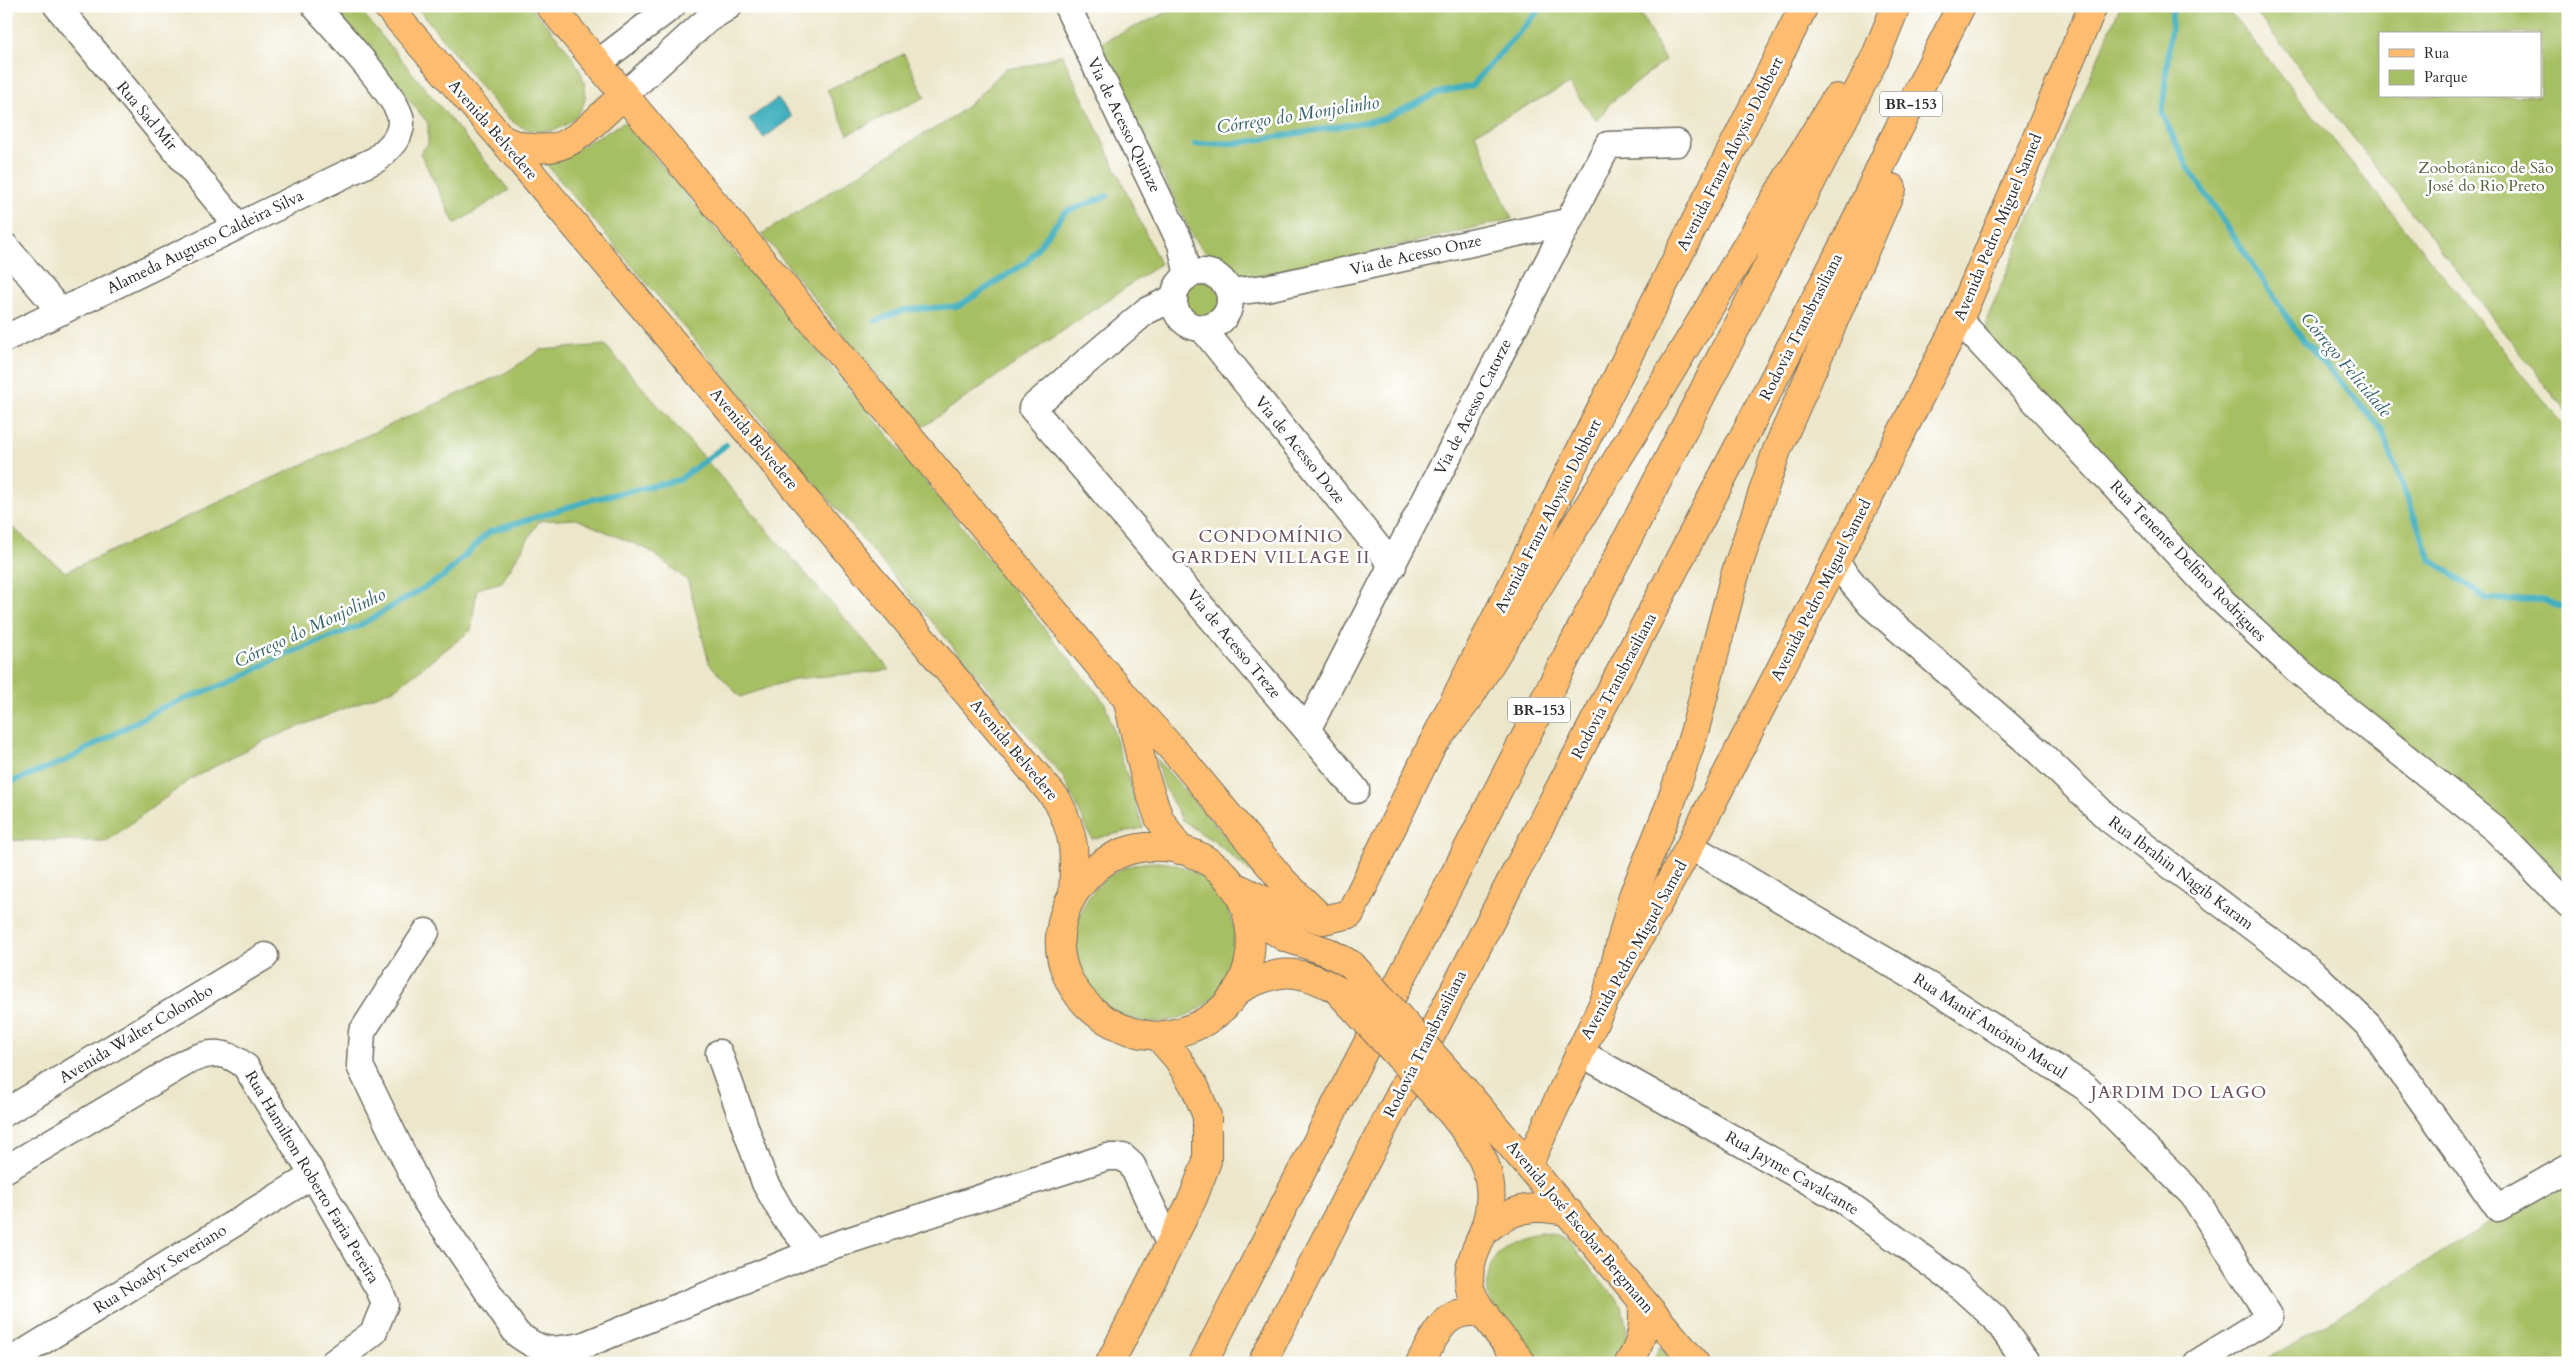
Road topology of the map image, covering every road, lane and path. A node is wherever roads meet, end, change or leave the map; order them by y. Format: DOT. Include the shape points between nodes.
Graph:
graph roads {
  1 [pos="57,6"];
  2 [pos="315,6"];
  3 [pos="387,6"];
  4 [pos="550,6"];
  5 [pos="672,6"];
  6 [pos="729,6"];
  7 [pos="1067,6"];
  8 [pos="1804,6"];
  9 [pos="1896,6"];
  10 [pos="1960,6"];
  11 [pos="2093,6"];
  12 [pos="701,13"];
  13 [pos="635,36"];
  14 [pos="1875,58"];
  15 [pos="1933,62"];
  16 [pos="598,63"];
  17 [pos="659,64"];
  18 [pos="623,96"];
  19 [pos="503,140"];
  20 [pos="1677,143"];
  21 [pos="1567,222"];
  22 [pos="238,226"];
  23 [pos="6,247"];
  24 [pos="1197,274"];
  25 [pos="1176,306"];
  26 [pos="60,312"];
  27 [pos="1220,313"];
  28 [pos="1958,320"];
  29 [pos="6,338"];
  30 [pos="1835,562"];
  31 [pos="1393,566"];
  32 [pos="1128,700"];
  33 [pos="1308,730"];
  34 [pos="1432,745"];
  35 [pos="1356,790"];
  36 [pos="1690,846"];
  37 [pos="1180,850"];
  38 [pos="1232,885"];
  39 [pos="1073,894"];
  40 [pos="2568,904"];
  41 [pos="1247,913"];
  42 [pos="1323,920"];
  43 [pos="426,932"];
  44 [pos="266,956"];
  45 [pos="1238,990"];
  46 [pos="1607,995"];
  47 [pos="1158,1036"];
  48 [pos="1579,1052"];
  49 [pos="719,1053"];
  50 [pos="1456,1100"];
  51 [pos="6,1112"];
  52 [pos="1528,1165"];
  53 [pos="2568,1168"];
  54 [pos="6,1169"];
  55 [pos="313,1175"];
  56 [pos="1569,1212"];
  57 [pos="1483,1232"];
  58 [pos="1170,1245"];
  59 [pos="813,1252"];
  60 [pos="1642,1301"];
  61 [pos="1485,1314"];
  62 [pos="7,1363"];
  63 [pos="333,1363"];
  64 [pos="1110,1363"];
  65 [pos="1203,1363"];
  66 [pos="1262,1363"];
  67 [pos="1420,1363"];
  68 [pos="1522,1363"];
  69 [pos="1629,1363"];
  70 [pos="1695,1363"];
  71 [pos="2027,1363"];
  72 [pos="2197,1363"];
  1 -- 22 [label="street, Rua Sad Mir"];
  2 -- 22 [label="street, Alameda Augusto Caldeira Silva" via="392,98 402,121 398,138 377,159"];
  3 -- 19 [label="main road, Avenida Belvedere"];
  4 -- 16 [label="main road"];
  5 -- 13 [label="street"];
  6 -- 12 [label="street"];
  7 -- 24 [label="street, Via de Acesso Quinze"];
  8 -- 34 [label="main road, Avenida Franz Aloysio Dobbert"];
  9 -- 14 [label="main road, BR-153"];
  10 -- 15 [label="main road, Rodovia Transbrasiliana / BR-153"];
  11 -- 28 [label="main road, Avenida Pedro Miguel Samed"];
  12 -- 17 [label="street"];
  13 -- 16 [label="street"];
  13 -- 17 [label="street"];
  14 -- 34 [label="main road" via="1847,84 1826,113 1467,701"];
  14 -- 65 [label="main road, BR-153"];
  15 -- 46 [label="main road" via="1918,128 1777,450 1734,578 1694,733 1670,806 1633,896"];
  15 -- 66 [label="main road, Rodovia Transbrasiliana / BR-153" via="1856,220"];
  16 -- 18 [label="main road"];
  17 -- 18 [label="street"];
  18 -- 19 [label="main road" via="582,134 564,145 544,150 523,148"];
  18 -- 32 [label="main road"];
  19 -- 39 [label="main road, Avenida Belvedere" via="1057,800 1070,827 1075,858"];
  20 -- 21 [label="street, Via de Acesso Catorze" via="1608,144"];
  21 -- 27 [label="street, Via de Acesso Onze" via="1266,288"];
  21 -- 31 [label="street, Via de Acesso Catorze"];
  22 -- 26 [label="street, Alameda Augusto Caldeira Silva"];
  23 -- 26 [label="street"];
  24 -- 25 [label="street" via="1180,283"];
  24 -- 27 [label="street" via="1220,279"];
  25 -- 27 [label="street" via="1188,325"];
  25 -- 33 [label="street, Via de Acesso Treze" via="1146,311 1032,408"];
  26 -- 29 [label="street, Alameda Augusto Caldeira Silva"];
  27 -- 31 [label="street, Via de Acesso Doze" via="1226,358"];
  28 -- 30 [label="main road, Avenida Pedro Miguel Samed"];
  28 -- 40 [label="street, Rua Tenente Delfino Rodrigues" via="2219,598 2296,669 2496,830"];
  30 -- 36 [label="main road, Avenida Pedro Miguel Samed"];
  30 -- 53 [label="street, Rua Ibrahin Nagib Karam" via="1870,604 2040,753 2110,820 2316,975 2368,1025 2498,1208"];
  31 -- 33 [label="street, Via de Acesso Catorze"];
  32 -- 37 [label="main road" via="1145,776 1159,818"];
  32 -- 42 [label="main road" via="1282,880"];
  33 -- 35 [label="street, Via de Acesso Treze"];
  34 -- 42 [label="main road, Avenida Franz Aloysio Dobbert" via="1350,914"];
  36 -- 46 [label="main road, Avenida Pedro Miguel Samed"];
  36 -- 72 [label="street, Rua Manif Antônio Macul" via="1931,987 2085,1087 2193,1196 2270,1317"];
  37 -- 38 [label="main road" via="1209,863"];
  37 -- 39 [label="main road" via="1145,847 1111,858 1090,873"];
  38 -- 41 [label="main road"];
  38 -- 42 [label="main road, Avenida Franz Aloysio Dobbert" via="1274,905"];
  39 -- 47 [label="main road" via="1065,910 1060,946 1063,964 1078,997 1091,1011 1122,1030"];
  41 -- 45 [label="main road" via="1249,961"];
  41 -- 50 [label="main road, bridge" via="1284,937 1328,952 1352,965"];
  43 -- 59 [label="street" via="362,1032 360,1066 424,1200 517,1334 534,1346 549,1351 582,1346"];
  44 -- 51 [label="street, Avenida Walter Colombo"];
  45 -- 47 [label="main road" via="1217,1015 1204,1024"];
  45 -- 50 [label="main road, bridge" via="1277,973 1308,976 1337,990"];
  46 -- 48 [label="main road, Avenida Pedro Miguel Samed"];
  47 -- 58 [label="main road" via="1178,1059 1207,1116 1207,1161 1194,1198"];
  48 -- 52 [label="main road, Avenida Pedro Miguel Samed"];
  48 -- 71 [label="street, Rua Jayme Cavalcante" via="1844,1200 1954,1281 1995,1318"];
  49 -- 59 [label="street" via="765,1183 785,1218"];
  50 -- 52 [label="main road, Avenida José Escobar Bergmann"];
  50 -- 57 [label="main road, Avenida José Escobar Bergmann" via="1490,1174"];
  52 -- 56 [label="main road, Avenida José Escobar Bergmann"];
  54 -- 55 [label="street, Rua Hamilton Roberto Faria Pereira" via="188,1061 216,1053 235,1057 246,1067"];
  55 -- 62 [label="street, Rua Noadyr Severiano"];
  55 -- 63 [label="street, Rua Hamilton Roberto Faria Pereira" via="385,1304 373,1333"];
  56 -- 57 [label="main road" via="1546,1206 1523,1209 1501,1218"];
  56 -- 60 [label="main road, Avenida José Escobar Bergmann"];
  57 -- 61 [label="main road, Avenida José Escobar Bergmann" via="1474,1249 1470,1288"];
  58 -- 59 [label="street" via="1132,1165 1123,1157 1107,1156"];
  58 -- 64 [label="main road"];
  60 -- 69 [label="main road" via="1642,1336"];
  60 -- 70 [label="main road, Avenida José Escobar Bergmann"];
  61 -- 67 [label="main road" via="1464,1311 1452,1317 1437,1331"];
  61 -- 68 [label="main road, Avenida José Escobar Bergmann"];
}
